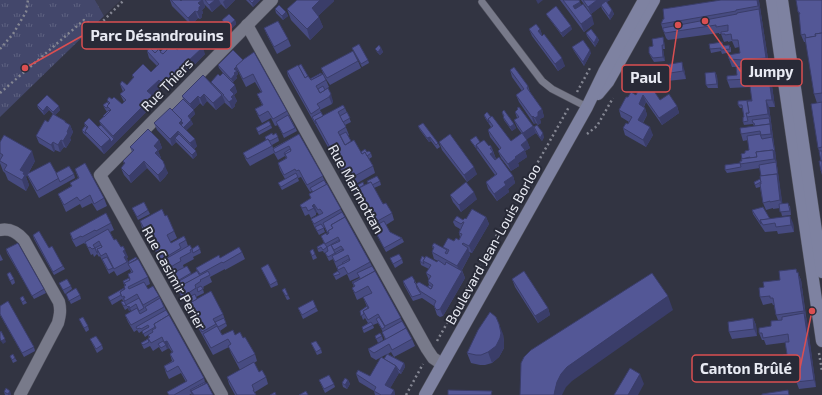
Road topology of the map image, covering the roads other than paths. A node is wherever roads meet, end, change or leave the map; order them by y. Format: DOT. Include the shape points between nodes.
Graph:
graph roads {
  1 [pos="272,0"];
  2 [pos="644,0"];
  3 [pos="654,0"];
  4 [pos="772,0"];
  5 [pos="782,0"];
  6 [pos="482,2"];
  7 [pos="247,25"];
  8 [pos="587,107"];
  9 [pos="100,175"];
  10 [pos="6,230"];
  11 [pos="822,272"];
  12 [pos="822,340"];
  13 [pos="442,364"];
  14 [pos="20,395"];
  15 [pos="222,395"];
  16 [pos="425,395"];
  1 -- 7 [label="street, Rue Thiers"];
  2 -- 8 [label="main road, Boulevard Jean-Louis Borloo"];
  3 -- 8 [label="main road, Boulevard Jean-Louis Borloo" via="608,82"];
  4 -- 12 [label="main road"];
  5 -- 11 [label="main road"];
  6 -- 8 [label="lane" via="539,78 548,86"];
  7 -- 9 [label="street, Rue Thiers"];
  7 -- 13 [label="street, Rue Marmottan" via="426,349"];
  8 -- 13 [label="main road, Boulevard Jean-Louis Borloo"];
  9 -- 15 [label="street, Rue Casimir Perier"];
  10 -- 14 [label="street" via="17,233 24,240 59,302 61,312 58,323"];
  13 -- 16 [label="main road, Boulevard Jean-Louis Borloo"];
}
